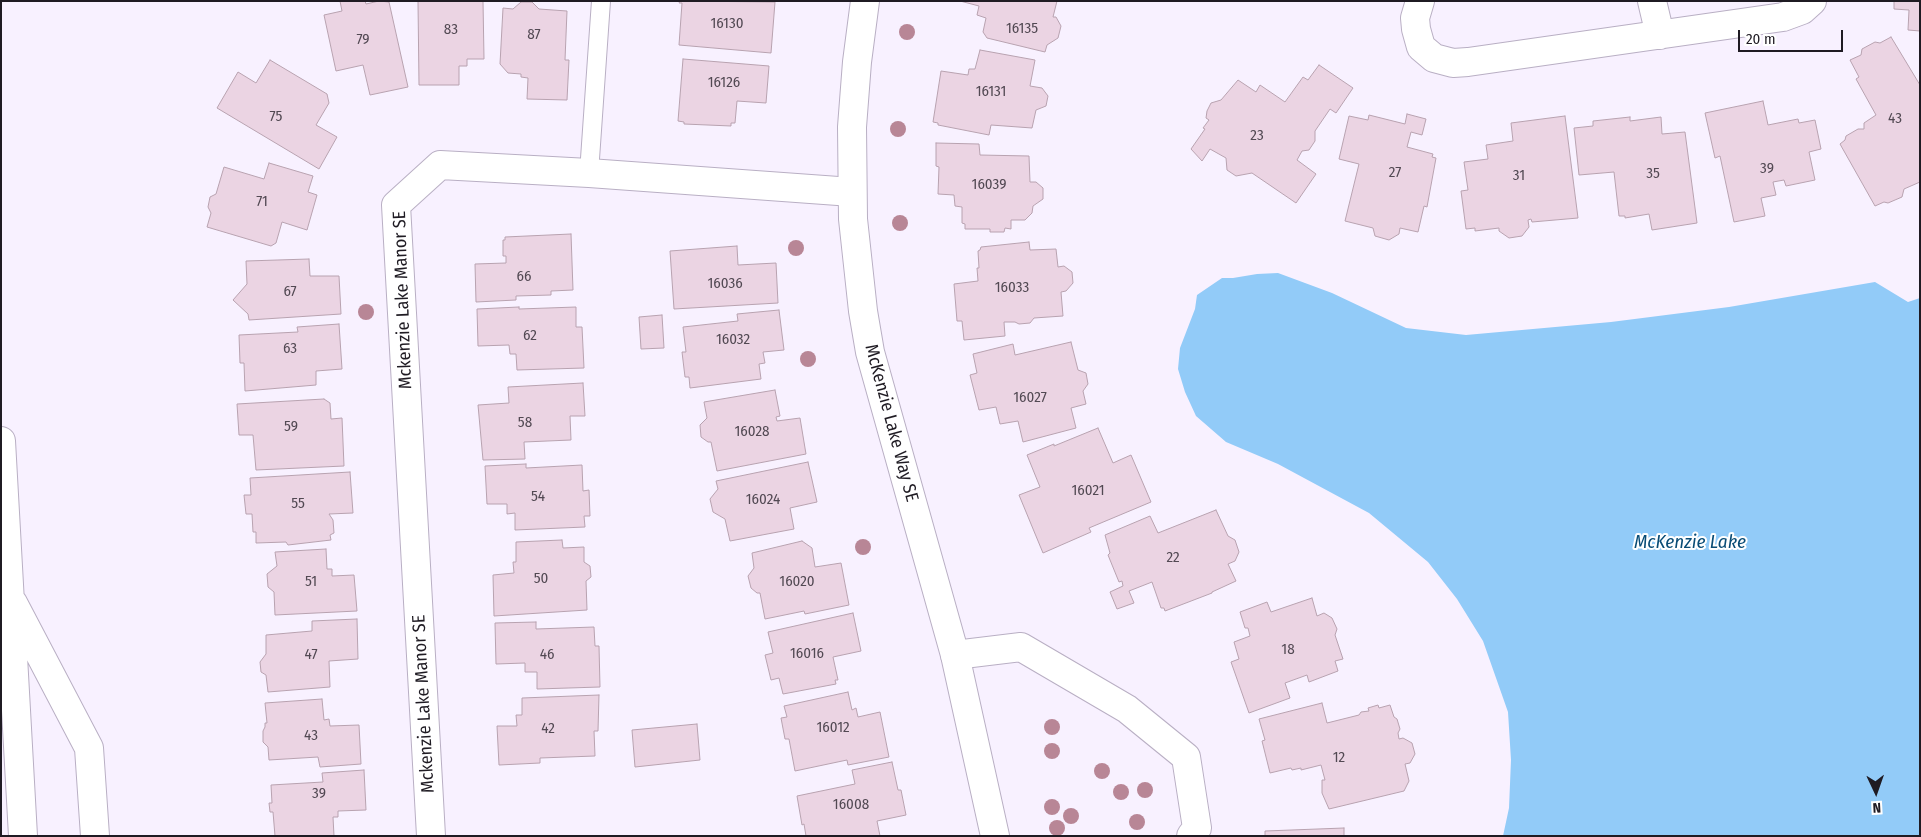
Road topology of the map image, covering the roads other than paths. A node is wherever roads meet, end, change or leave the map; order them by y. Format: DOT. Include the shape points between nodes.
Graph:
graph roads {
  1 [pos="601,1"];
  2 [pos="865,1"];
  3 [pos="1420,1"];
  4 [pos="1652,1"];
  5 [pos="1812,1"];
  6 [pos="1660,35"];
  7 [pos="589,173"];
  8 [pos="852,192"];
  9 [pos="1,441"];
  10 [pos="10,596"];
  11 [pos="956,655"];
  12 [pos="23,836"];
  13 [pos="95,836"];
  14 [pos="431,836"];
  15 [pos="995,836"];
  16 [pos="1191,836"];
  1 -- 7 [label="lane"];
  2 -- 8 [label="main road, McKenzie Lake Way SE" via="854,94"];
  3 -- 6 [label="main road" via="1415,18 1421,47 1434,58 1453,62"];
  4 -- 6 [label="main road"];
  5 -- 6 [label="main road" via="1802,10 1783,17"];
  7 -- 8 [label="main road, Mckenzie Lake Manor SE"];
  7 -- 14 [label="main road, Mckenzie Lake Manor SE" via="440,165 396,205"];
  8 -- 11 [label="main road, McKenzie Lake Way SE" via="858,272 870,352"];
  9 -- 10 [label="main road"];
  10 -- 12 [label="main road"];
  10 -- 13 [label="main road" via="89,748"];
  11 -- 15 [label="main road, McKenzie Lake Way SE"];
  11 -- 16 [label="main road" via="1021,647 1127,709 1186,757 1197,828"];
}
